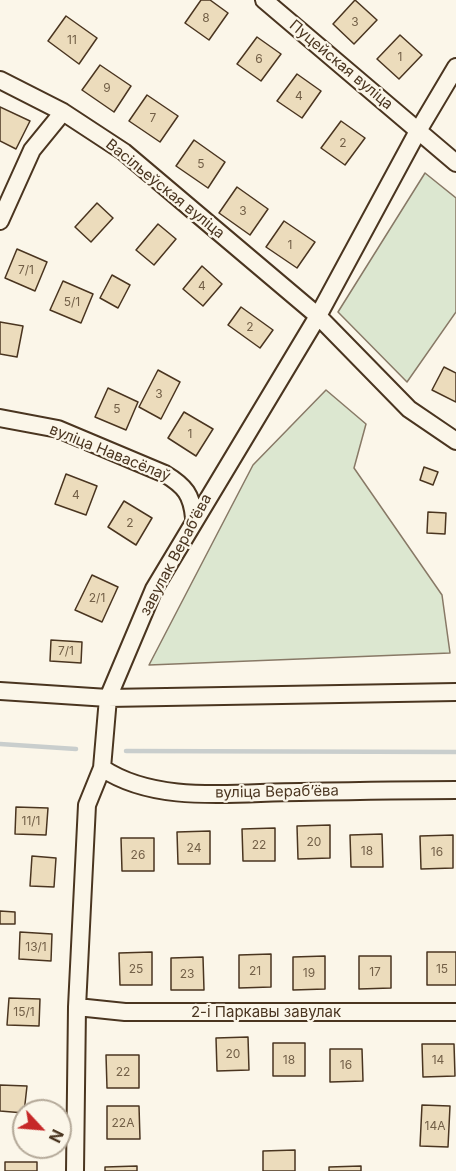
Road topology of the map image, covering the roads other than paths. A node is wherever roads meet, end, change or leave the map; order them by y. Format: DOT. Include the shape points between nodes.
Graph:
graph roads {
  1 [pos="264,0"];
  2 [pos="456,67"];
  3 [pos="0,80"];
  4 [pos="63,112"];
  5 [pos="418,131"];
  6 [pos="456,163"];
  7 [pos="0,221"];
  8 [pos="318,316"];
  9 [pos="0,418"];
  10 [pos="456,441"];
  11 [pos="194,518"];
  12 [pos="0,691"];
  13 [pos="456,692"];
  14 [pos="108,698"];
  15 [pos="102,768"];
  16 [pos="456,790"];
  17 [pos="77,1007"];
  18 [pos="456,1012"];
  19 [pos="75,1171"];
  1 -- 5 [label="street, Пуцейская вуліца"];
  2 -- 5 [label="street, завулак Верабʼёва"];
  3 -- 4 [label="street, Васільеўская вуліца"];
  4 -- 7 [label="street" via="32,150"];
  4 -- 8 [label="street, Васільеўская вуліца" via="124,152"];
  5 -- 6 [label="street, Пуцейская вуліца"];
  5 -- 8 [label="street, завулак Верабʼёва"];
  8 -- 10 [label="street, Васільеўская вуліца" via="409,409"];
  8 -- 11 [label="street, завулак Верабʼёва"];
  9 -- 11 [label="street, вуліца Навасёлаў" via="57,429 165,474 190,495"];
  11 -- 14 [label="street, завулак Верабʼёва" via="154,589"];
  12 -- 14 [label="street"];
  13 -- 14 [label="street"];
  14 -- 15 [label="street, завулак Верабʼёва"];
  15 -- 16 [label="street, вуліца Верабʼёва" via="133,783 184,793"];
  15 -- 17 [label="street, завулак Верабʼёва" via="87,805"];
  17 -- 18 [label="street, 2-і Паркавы завулак" via="125,1012"];
  17 -- 19 [label="street, завулак Верабʼёва"];
}
